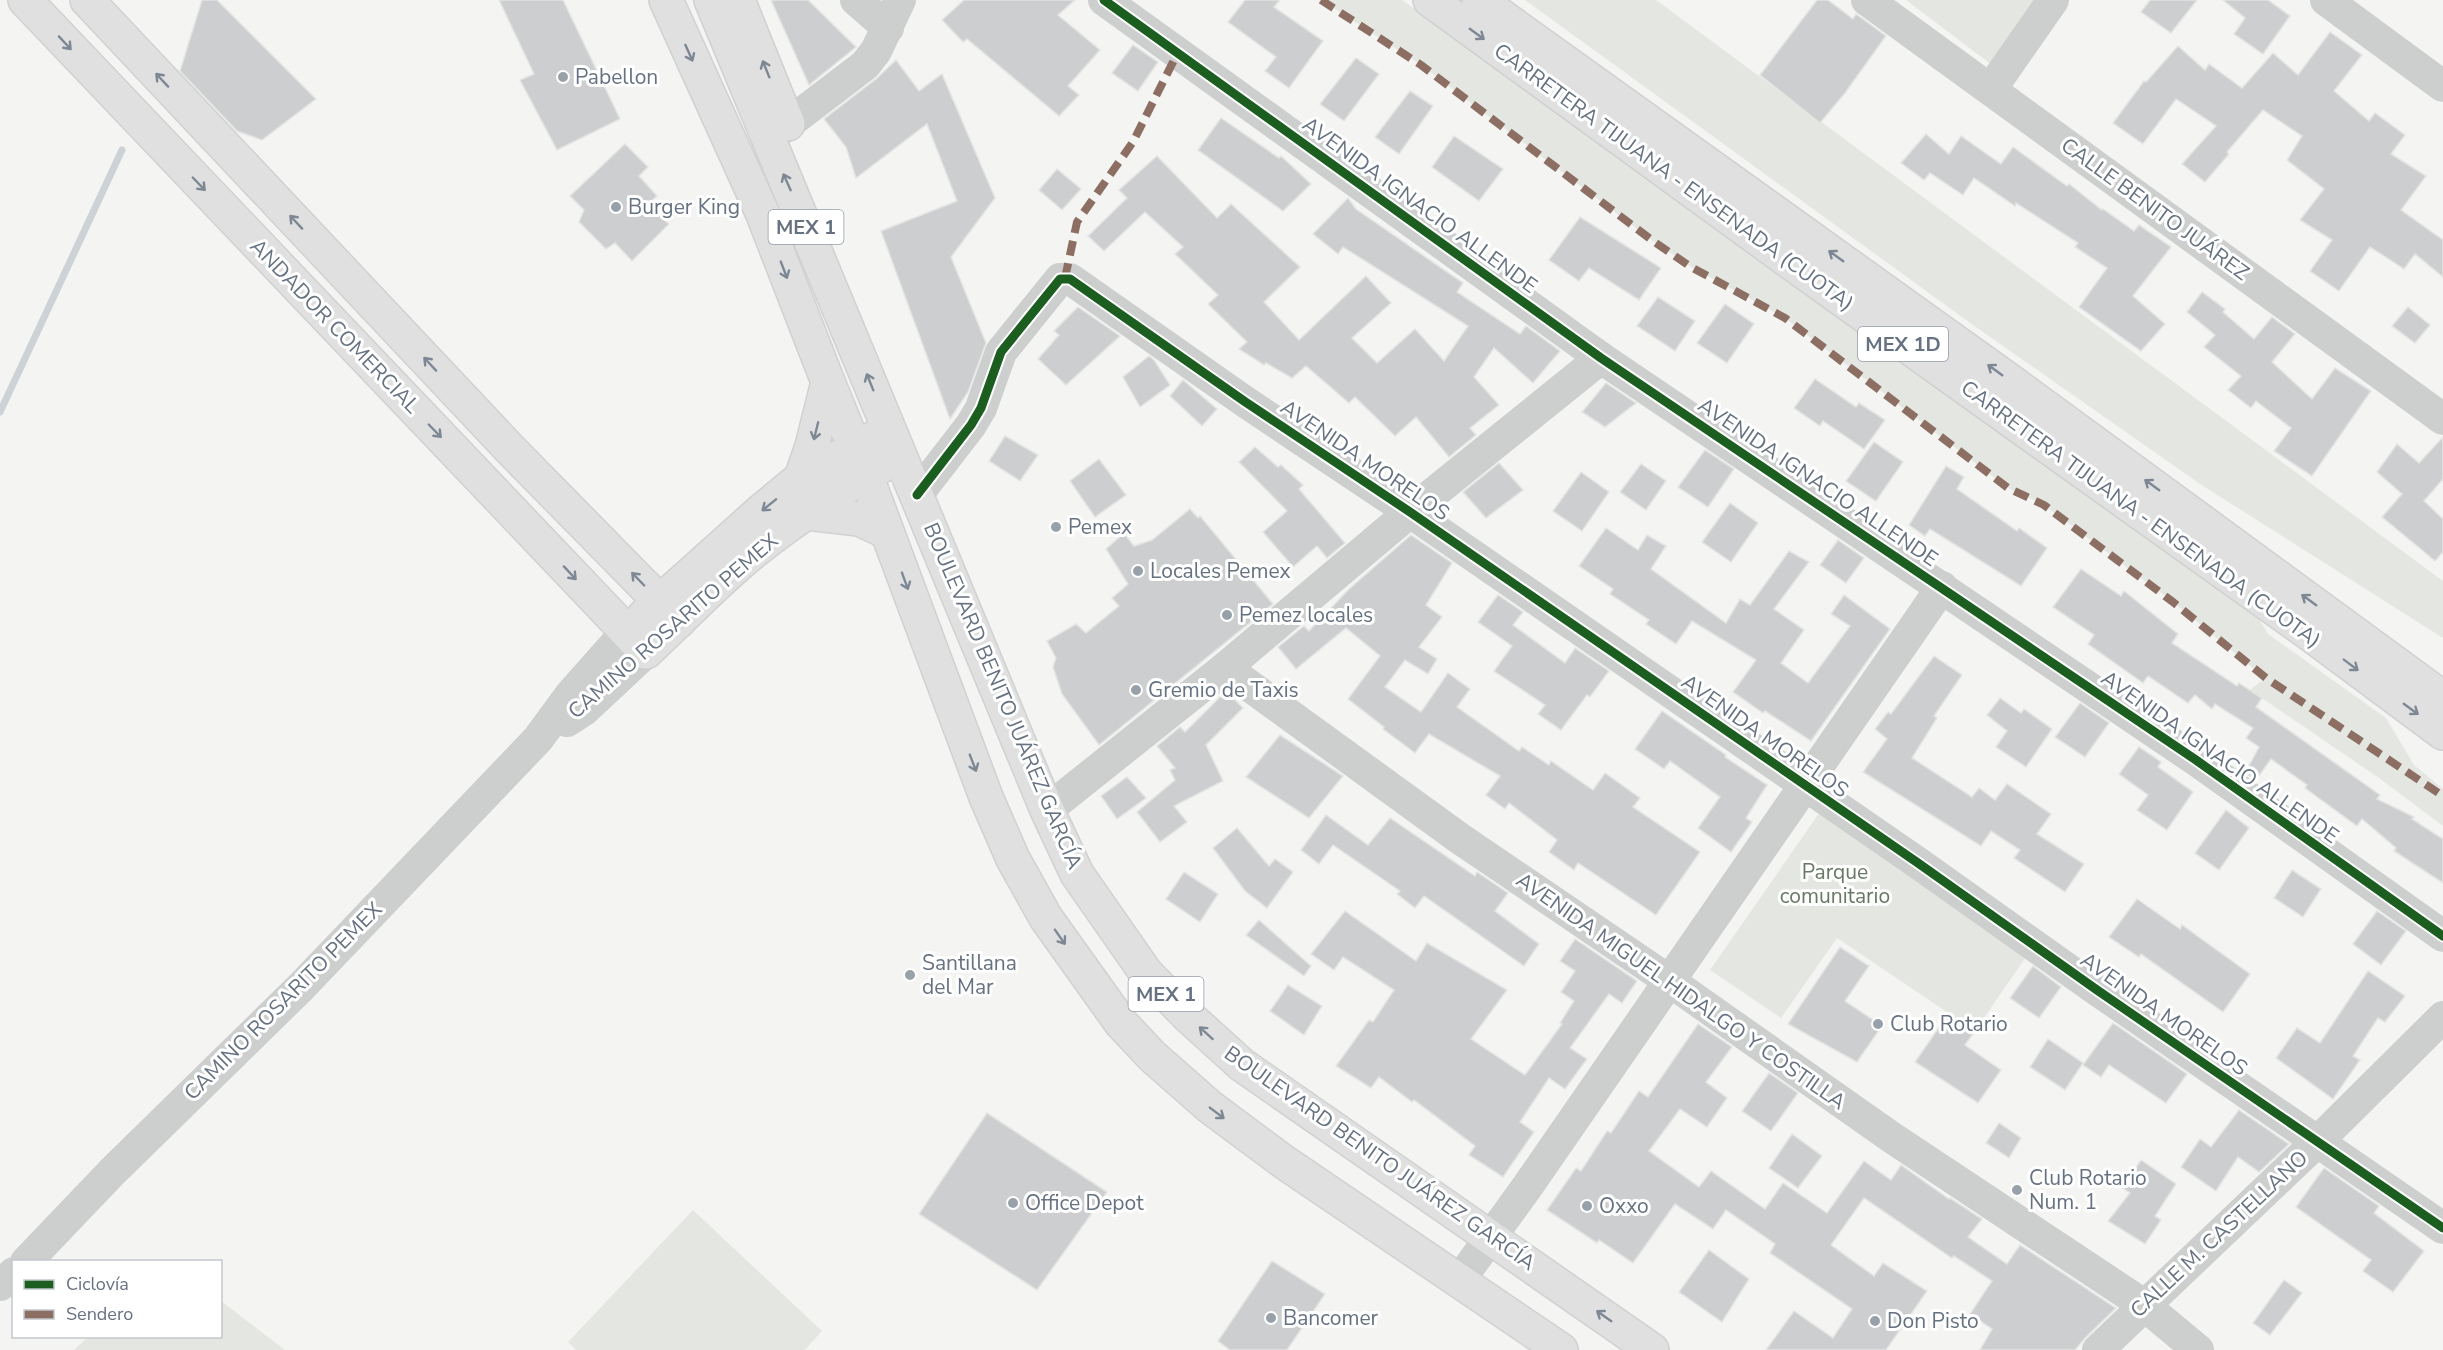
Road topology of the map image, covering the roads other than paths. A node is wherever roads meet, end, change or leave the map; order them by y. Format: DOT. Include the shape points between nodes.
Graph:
graph roads {
  1 [pos="25,0"];
  2 [pos="87,0"];
  3 [pos="666,0"];
  4 [pos="711,0"];
  5 [pos="738,0"];
  6 [pos="856,0"];
  7 [pos="1104,0"];
  8 [pos="1430,0"];
  9 [pos="1479,0"];
  10 [pos="1867,0"];
  11 [pos="2053,0"];
  12 [pos="2326,0"];
  13 [pos="894,14"];
  14 [pos="2443,86"];
  15 [pos="1991,89"];
  16 [pos="778,131"];
  17 [pos="1601,357"];
  18 [pos="828,382"];
  19 [pos="2443,418"];
  20 [pos="895,443"];
  21 [pos="861,461"];
  22 [pos="801,478"];
  23 [pos="917,495"];
  24 [pos="1410,512"];
  25 [pos="807,513"];
  26 [pos="887,532"];
  27 [pos="1942,587"];
  28 [pos="670,611"];
  29 [pos="636,642"];
  30 [pos="1225,668"];
  31 [pos="2443,698"];
  32 [pos="2443,733"];
  33 [pos="1805,786"];
  34 [pos="1047,810"];
  35 [pos="2443,936"];
  36 [pos="1668,980"];
  37 [pos="2443,1017"];
  38 [pos="2317,1142"];
  39 [pos="2443,1228"];
  40 [pos="1490,1236"];
  41 [pos="28,1260"];
  42 [pos="12,1275"];
  43 [pos="1458,1281"];
  44 [pos="0,1285"];
  45 [pos="2144,1305"];
  46 [pos="1561,1350"];
  47 [pos="1652,1350"];
  48 [pos="2098,1350"];
  49 [pos="2198,1350"];
  1 -- 29 [label="main road, ANDADOR COMERCIAL, one-way"];
  28 -- 2 [label="main road, ANDADOR COMERCIAL, one-way" via="509,448"];
  3 -- 18 [label="main road, MEX 1, one-way" via="762,212"];
  4 -- 16 [label="main road, MEX 1"];
  16 -- 5 [label="main road, one-way"];
  6 -- 13 [label="street"];
  7 -- 17 [label="street, AVENIDA IGNACIO ALLENDE"];
  8 -- 32 [label="main road, CARRETERA TIJUANA - ENSENADA (CUOTA) / MEX 1D, one-way"];
  31 -- 9 [label="main road, CARRETERA TIJUANA - ENSENADA (CUOTA) / MEX 1D, one-way"];
  10 -- 15 [label="street, CALLE BENITO JUÁREZ"];
  11 -- 15 [label="street"];
  12 -- 14 [label="street"];
  13 -- 16 [label="street" via="865,65"];
  15 -- 19 [label="street, CALLE BENITO JUÁREZ"];
  20 -- 16 [label="main road, MEX 1, one-way"];
  17 -- 24 [label="street"];
  17 -- 27 [label="street, AVENIDA IGNACIO ALLENDE"];
  18 -- 21 [label="main road, MEX 1"];
  18 -- 22 [label="main road, one-way"];
  20 -- 21 [label="main road, CAMINO ROSARITO PEMEX"];
  20 -- 23 [label="main road, BOULEVARD BENITO JUÁREZ GARCÍA / MEX 1"];
  21 -- 22 [label="main road, CAMINO ROSARITO PEMEX"];
  21 -- 25 [label="main road, CAMINO ROSARITO PEMEX"];
  21 -- 26 [label="main road, BOULEVARD BENITO JUÁREZ GARCÍA / MEX 1"];
  22 -- 28 [label="main road, CAMINO ROSARITO PEMEX, one-way" via="753,518"];
  23 -- 24 [label="street, AVENIDA MORELOS" via="981,408 1000,352 1058,281 1065,278"];
  23 -- 34 [label="main road, BOULEVARD BENITO JUÁREZ GARCÍA / MEX 1"];
  24 -- 30 [label="street"];
  24 -- 33 [label="street, AVENIDA MORELOS"];
  25 -- 26 [label="main road" via="859,519"];
  25 -- 28 [label="main road, CAMINO ROSARITO PEMEX"];
  26 -- 43 [label="main road, BOULEVARD BENITO JUÁREZ GARCÍA / MEX 1, one-way" via="1013,859 1046,918 1121,1023 1210,1107"];
  27 -- 33 [label="street"];
  27 -- 35 [label="street, AVENIDA IGNACIO ALLENDE" via="2196,760"];
  28 -- 29 [label="main road, CAMINO ROSARITO PEMEX"];
  29 -- 41 [label="street, CAMINO ROSARITO PEMEX" via="571,694 538,739 300,987"];
  30 -- 34 [label="street"];
  30 -- 36 [label="street, AVENIDA MIGUEL HIDALGO Y COSTILLA" via="1459,838"];
  33 -- 36 [label="street"];
  33 -- 38 [label="street, AVENIDA MORELOS"];
  40 -- 34 [label="main road, BOULEVARD BENITO JUÁREZ GARCÍA / MEX 1, one-way" via="1242,1065 1189,1017 1146,974 1124,943 1077,874"];
  36 -- 40 [label="street"];
  36 -- 45 [label="street, AVENIDA MIGUEL HIDALGO Y COSTILLA" via="1891,1137"];
  37 -- 38 [label="street, CALLE M. CASTELLANO"];
  38 -- 39 [label="street, AVENIDA MORELOS"];
  38 -- 45 [label="street, CALLE M. CASTELLANO"];
  40 -- 43 [label="street"];
  47 -- 40 [label="main road, BOULEVARD BENITO JUÁREZ GARCÍA / MEX 1, one-way"];
  42 -- 44 [label="street"];
  43 -- 46 [label="main road, BOULEVARD BENITO JUÁREZ GARCÍA / MEX 1"];
  45 -- 48 [label="street, CALLE M. CASTELLANO"];
  45 -- 49 [label="street, AVENIDA MIGUEL HIDALGO Y COSTILLA"];
}
